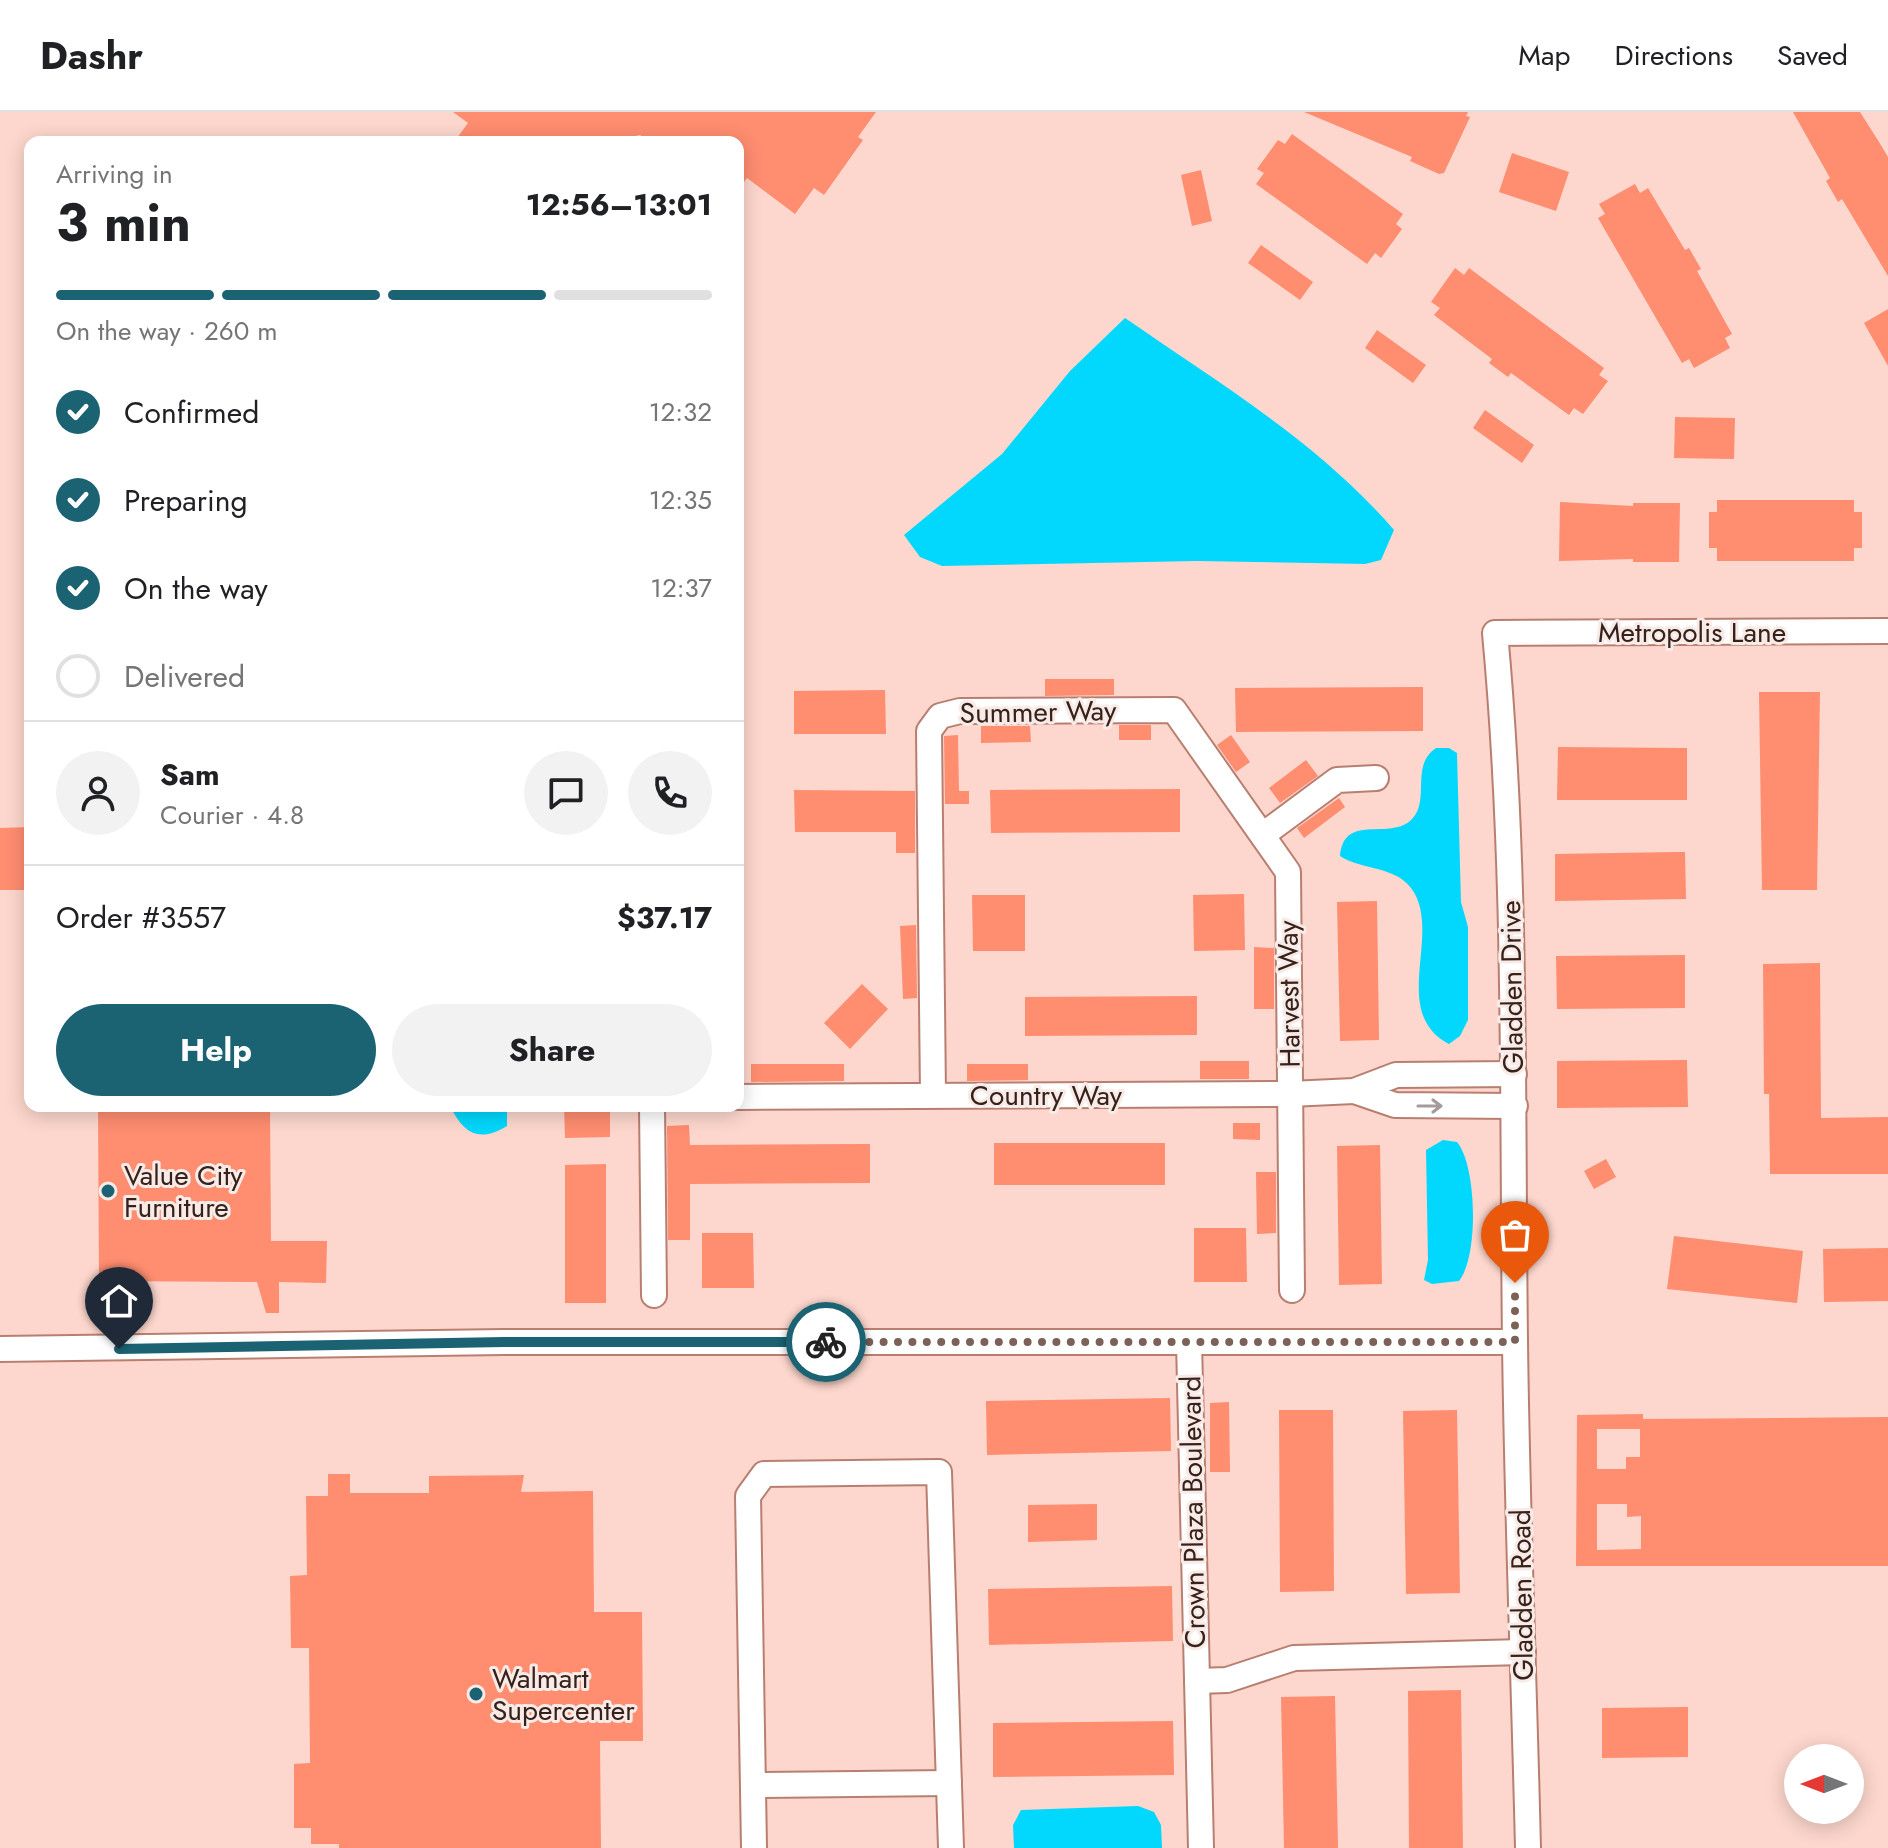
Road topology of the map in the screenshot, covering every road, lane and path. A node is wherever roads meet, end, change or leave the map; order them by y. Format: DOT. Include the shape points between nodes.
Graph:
graph roads {
  1 [pos="1888,631"];
  2 [pos="1495,633"];
  3 [pos="1376,778"];
  4 [pos="1264,834"];
  5 [pos="1514,1074"];
  6 [pos="1354,1091"];
  7 [pos="1290,1094"];
  8 [pos="933,1095"];
  9 [pos="744,1097"];
  10 [pos="1515,1106"];
  11 [pos="652,1112"];
  12 [pos="1292,1290"];
  13 [pos="654,1295"];
  14 [pos="1189,1342"];
  15 [pos="1515,1342"];
  16 [pos="0,1349"];
  17 [pos="1523,1652"];
  18 [pos="1197,1681"];
  19 [pos="949,1783"];
  20 [pos="753,1785"];
  21 [pos="754,1848"];
  22 [pos="951,1848"];
  23 [pos="1201,1848"];
  24 [pos="1528,1848"];
  1 -- 2 [label="street, Metropolis Lane"];
  2 -- 5 [label="street, Gladden Drive" via="1509,854"];
  3 -- 4 [label="street" via="1337,780"];
  4 -- 7 [label="street, Harvest Way" via="1288,872"];
  4 -- 8 [label="street, Summer Way" via="1174,710 960,711 940,716 929,731"];
  5 -- 6 [label="street" via="1396,1075"];
  5 -- 10 [label="street, Gladden Drive"];
  6 -- 7 [label="street, Country Way"];
  6 -- 10 [label="street, one-way" via="1395,1105"];
  7 -- 8 [label="street, Country Way"];
  7 -- 12 [label="street, Harvest Way"];
  8 -- 9 [label="street, Country Way"];
  10 -- 15 [label="street, Gladden Drive"];
  11 -- 13 [label="street"];
  14 -- 15 [label="street"];
  14 -- 16 [label="street" via="504,1342"];
  14 -- 18 [label="street, Crown Plaza Boulevard"];
  15 -- 17 [label="street, Gladden Road"];
  17 -- 18 [label="street, Crown Plaza Boulevard" via="1294,1658 1227,1680"];
  17 -- 24 [label="street, Gladden Road"];
  18 -- 23 [label="street, Crown Plaza Boulevard"];
  19 -- 20 [label="street"];
  19 -- 20 [label="street" via="939,1472 796,1473 764,1474 748,1496"];
  19 -- 22 [label="street"];
  20 -- 21 [label="street"];
}
